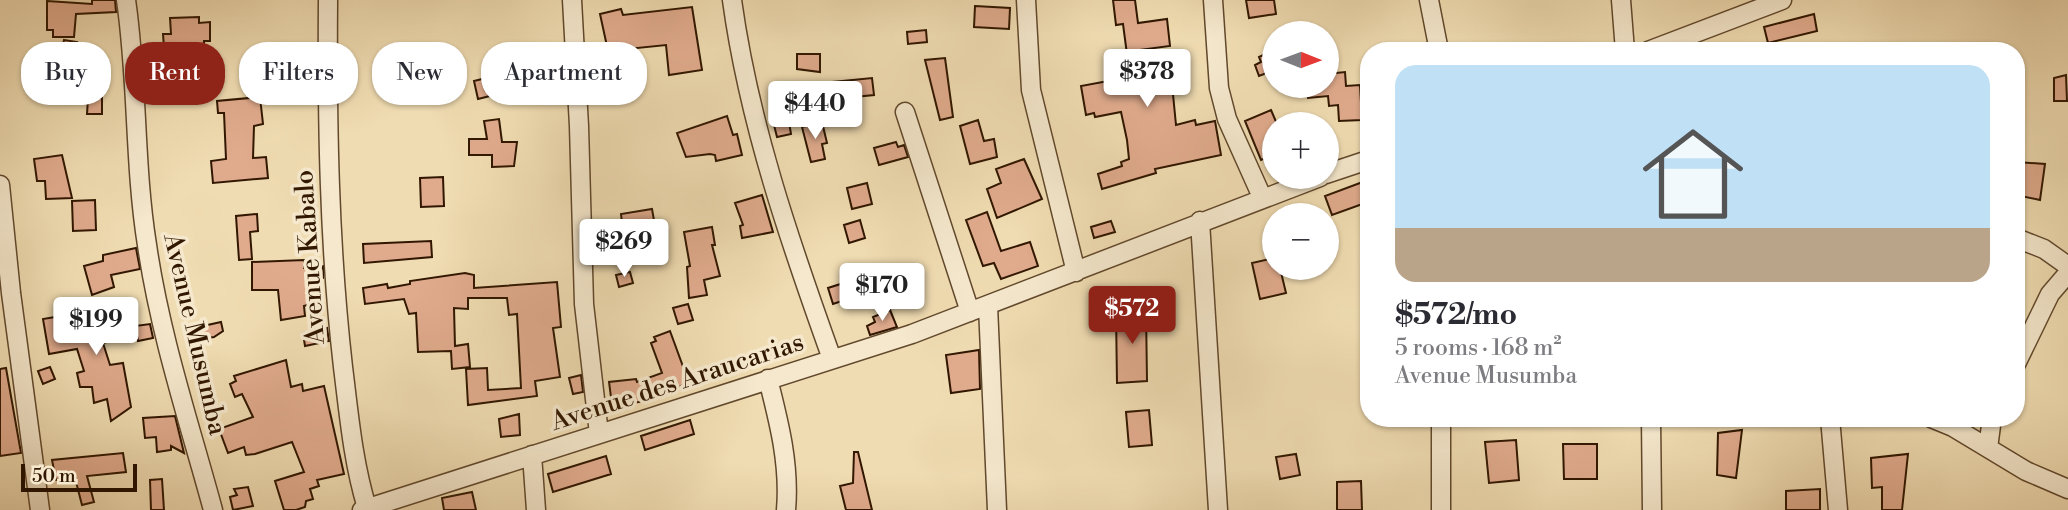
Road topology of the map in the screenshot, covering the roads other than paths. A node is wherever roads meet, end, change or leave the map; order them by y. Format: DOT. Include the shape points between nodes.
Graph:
graph roads {
  1 [pos="126,0"];
  2 [pos="328,0"];
  3 [pos="572,0"];
  4 [pos="732,0"];
  5 [pos="1026,0"];
  6 [pos="1213,0"];
  7 [pos="1429,0"];
  8 [pos="1621,0"];
  9 [pos="1782,0"];
  10 [pos="1436,42"];
  11 [pos="1624,42"];
  12 [pos="1672,42"];
  13 [pos="905,112"];
  14 [pos="1360,163"];
  15 [pos="1339,170"];
  16 [pos="0,185"];
  17 [pos="1285,189"];
  18 [pos="1262,197"];
  19 [pos="1200,221"];
  20 [pos="2025,242"];
  21 [pos="2068,266"];
  22 [pos="1076,272"];
  23 [pos="2068,273"];
  24 [pos="988,306"];
  25 [pos="970,312"];
  26 [pos="2025,345"];
  27 [pos="832,359"];
  28 [pos="768,379"];
  29 [pos="1441,427"];
  30 [pos="1651,427"];
  31 [pos="1831,427"];
  32 [pos="1948,427"];
  33 [pos="1991,427"];
  34 [pos="599,434"];
  35 [pos="1988,448"];
  36 [pos="532,455"];
  37 [pos="2068,489"];
  38 [pos="365,509"];
  39 [pos="40,510"];
  40 [pos="213,510"];
  41 [pos="536,510"];
  42 [pos="786,510"];
  43 [pos="997,510"];
  44 [pos="1217,510"];
  45 [pos="1441,510"];
  46 [pos="1652,510"];
  47 [pos="1838,510"];
  1 -- 40 [label="street, Avenue Musumba" via="138,179 153,284"];
  2 -- 38 [label="street, Avenue Kabalo" via="327,99 338,317 355,469"];
  3 -- 34 [label="street" via="584,304"];
  4 -- 27 [label="street" via="757,133"];
  5 -- 22 [label="street" via="1031,90"];
  6 -- 18 [label="street" via="1222,98 1236,142"];
  7 -- 10 [label="street"];
  8 -- 11 [label="street"];
  9 -- 12 [label="street"];
  13 -- 25 [label="street"];
  14 -- 15 [label="street"];
  16 -- 39 [label="street"];
  17 -- 18 [label="street, Avenue des Araucarias"];
  18 -- 19 [label="street, Avenue des Araucarias"];
  19 -- 22 [label="street, Avenue des Araucarias"];
  19 -- 44 [label="street"];
  20 -- 21 [label="street"];
  22 -- 24 [label="street, Avenue des Araucarias"];
  23 -- 26 [label="street" via="2050,294"];
  24 -- 25 [label="street, Avenue des Araucarias"];
  24 -- 43 [label="street"];
  25 -- 27 [label="street, Avenue des Araucarias"];
  27 -- 28 [label="street, Avenue des Araucarias"];
  28 -- 34 [label="street, Avenue des Araucarias"];
  28 -- 42 [label="street" via="783,443"];
  29 -- 45 [label="street"];
  30 -- 46 [label="street"];
  31 -- 47 [label="street"];
  32 -- 35 [label="street"];
  33 -- 35 [label="street"];
  34 -- 36 [label="street, Avenue des Araucarias"];
  35 -- 37 [label="street"];
  36 -- 38 [label="street, Avenue des Araucarias"];
  36 -- 41 [label="street"];
}
